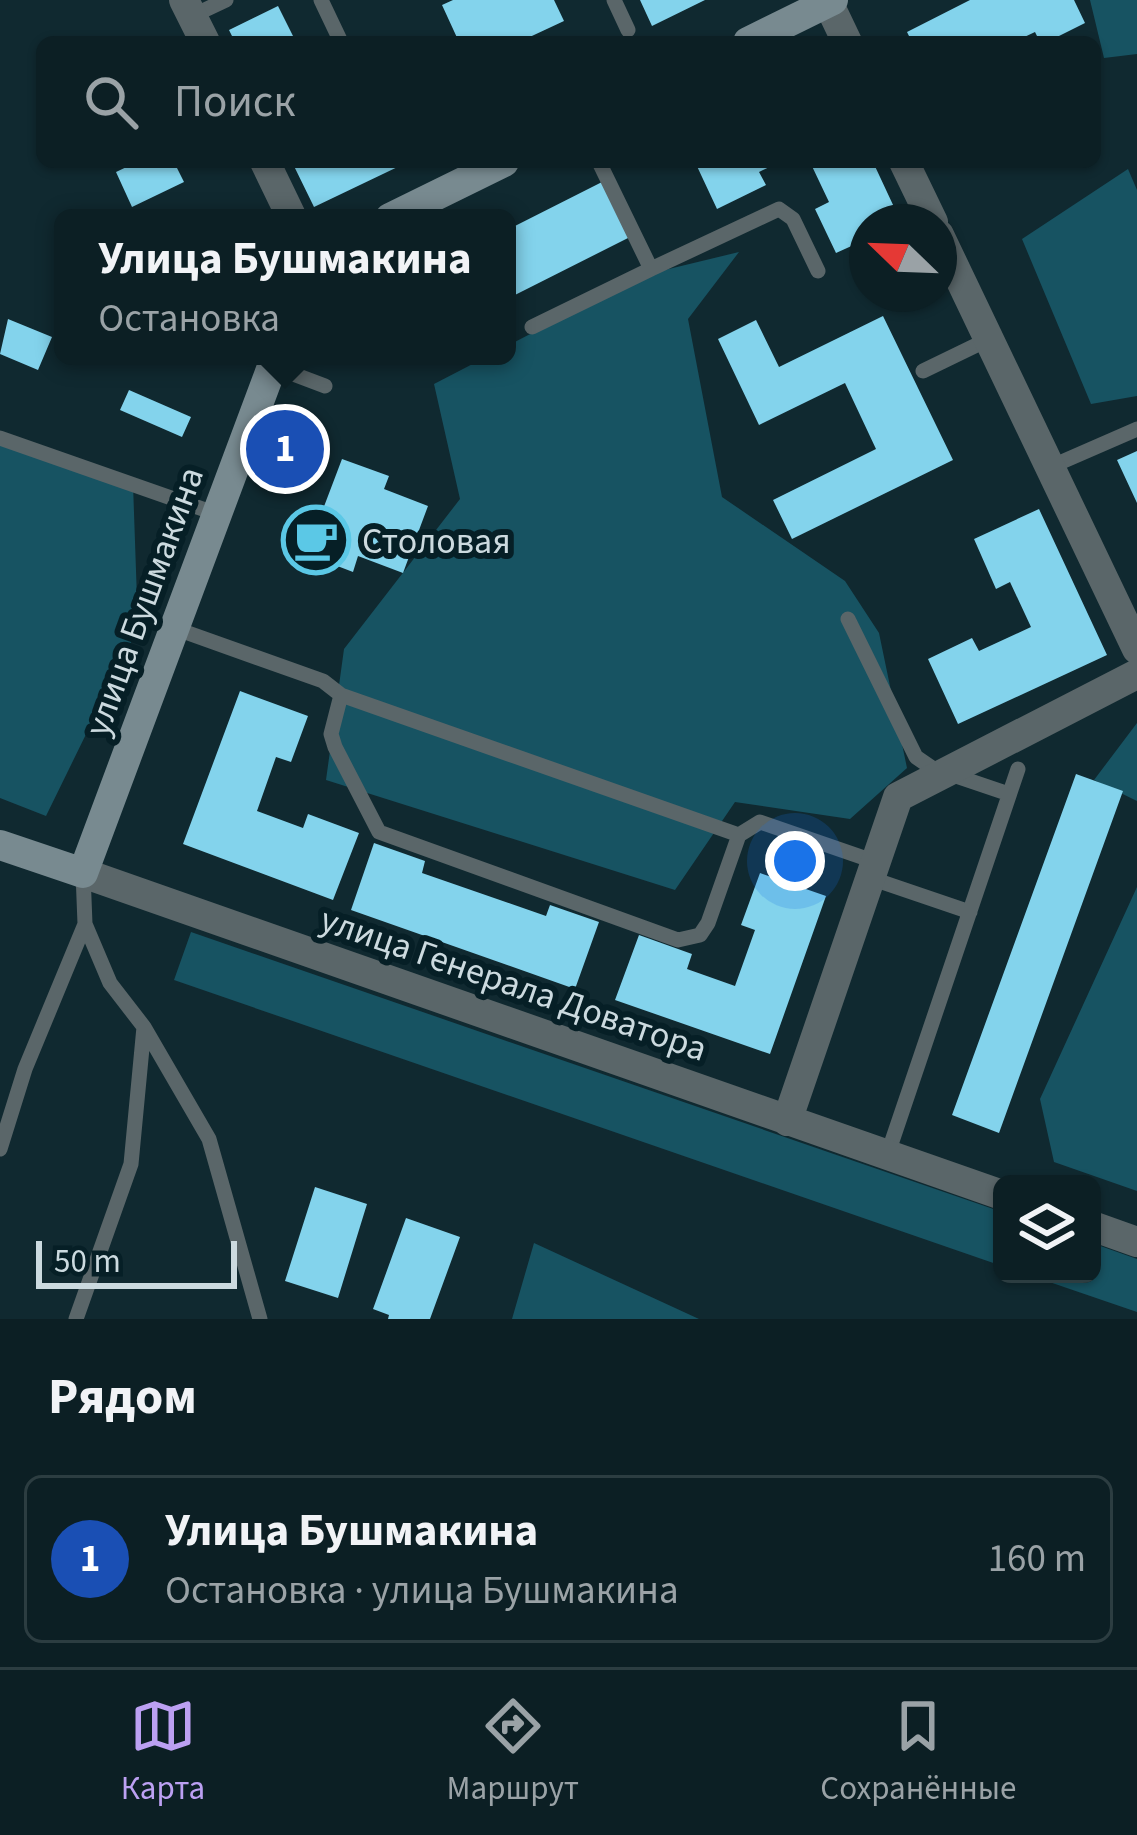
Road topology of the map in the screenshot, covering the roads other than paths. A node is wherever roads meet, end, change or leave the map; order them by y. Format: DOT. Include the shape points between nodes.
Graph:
graph roads {
  1 [pos="226,0"];
  2 [pos="321,0"];
  3 [pos="614,0"];
  4 [pos="829,1"];
  5 [pos="194,20"];
  6 [pos="628,29"];
  7 [pos="338,36"];
  8 [pos="760,36"];
  9 [pos="844,36"];
  10 [pos="268,168"];
  11 [pos="492,168"];
  12 [pos="602,168"];
  13 [pos="907,168"];
  14 [pos="924,204"];
  15 [pos="288,209"];
  16 [pos="409,209"];
  17 [pos="651,269"];
  18 [pos="818,271"];
  19 [pos="957,273"];
  20 [pos="532,327"];
  21 [pos="988,339"];
  22 [pos="273,365"];
  23 [pos="282,365"];
  24 [pos="923,371"];
  25 [pos="325,386"];
  26 [pos="1137,429"];
  27 [pos="0,438"];
  28 [pos="1050,467"];
  29 [pos="217,514"];
  30 [pos="848,619"];
  31 [pos="174,628"];
  32 [pos="1137,649"];
  33 [pos="1137,674"];
  34 [pos="341,695"];
  35 [pos="1018,769"];
  36 [pos="945,772"];
  37 [pos="1010,794"];
  38 [pos="739,835"];
  39 [pos="0,845"];
  40 [pos="873,870"];
  41 [pos="83,874"];
  42 [pos="970,912"];
  43 [pos="85,924"];
  44 [pos="144,1027"];
  45 [pos="787,1121"];
  46 [pos="0,1149"];
  47 [pos="887,1156"];
  48 [pos="993,1192"];
  49 [pos="1101,1229"];
  50 [pos="1137,1242"];
  51 [pos="76,1319"];
  52 [pos="260,1319"];
  1 -- 5 [label="lane"];
  2 -- 7 [label="lane"];
  3 -- 6 [label="lane"];
  4 -- 8 [label="street"];
  4 -- 9 [label="street"];
  10 -- 15 [label="street"];
  11 -- 16 [label="street"];
  12 -- 17 [label="lane"];
  13 -- 14 [label="street"];
  17 -- 18 [label="lane" via="779,209 793,219"];
  17 -- 20 [label="lane"];
  19 -- 21 [label="street"];
  21 -- 24 [label="lane"];
  21 -- 28 [label="street"];
  22 -- 29 [label="street, улица Бушмакина"];
  23 -- 25 [label="lane"];
  26 -- 28 [label="lane"];
  27 -- 29 [label="lane"];
  28 -- 32 [label="street"];
  29 -- 31 [label="street, улица Бушмакина"];
  30 -- 36 [label="lane" via="916,758"];
  31 -- 34 [label="lane" via="323,681"];
  31 -- 41 [label="street, улица Бушмакина"];
  33 -- 36 [label="street"];
  34 -- 38 [label="lane"];
  34 -- 38 [label="lane" via="331,734 379,832 656,932 689,941 700,935"];
  35 -- 37 [label="lane"];
  36 -- 37 [label="lane"];
  36 -- 40 [label="street" via="898,796"];
  37 -- 42 [label="lane"];
  38 -- 40 [label="lane" via="760,822"];
  39 -- 41 [label="street, улица Генерала Доватора"];
  40 -- 42 [label="lane"];
  40 -- 45 [label="street"];
  41 -- 43 [label="lane"];
  41 -- 45 [label="street, улица Генерала Доватора"];
  42 -- 47 [label="lane"];
  43 -- 44 [label="lane" via="110,983"];
  43 -- 46 [label="lane"];
  44 -- 51 [label="lane" via="131,1164"];
  44 -- 52 [label="lane" via="209,1139"];
  45 -- 47 [label="street, улица Генерала Доватора"];
  47 -- 48 [label="street, улица Генерала Доватора"];
  49 -- 50 [label="street"];
}
